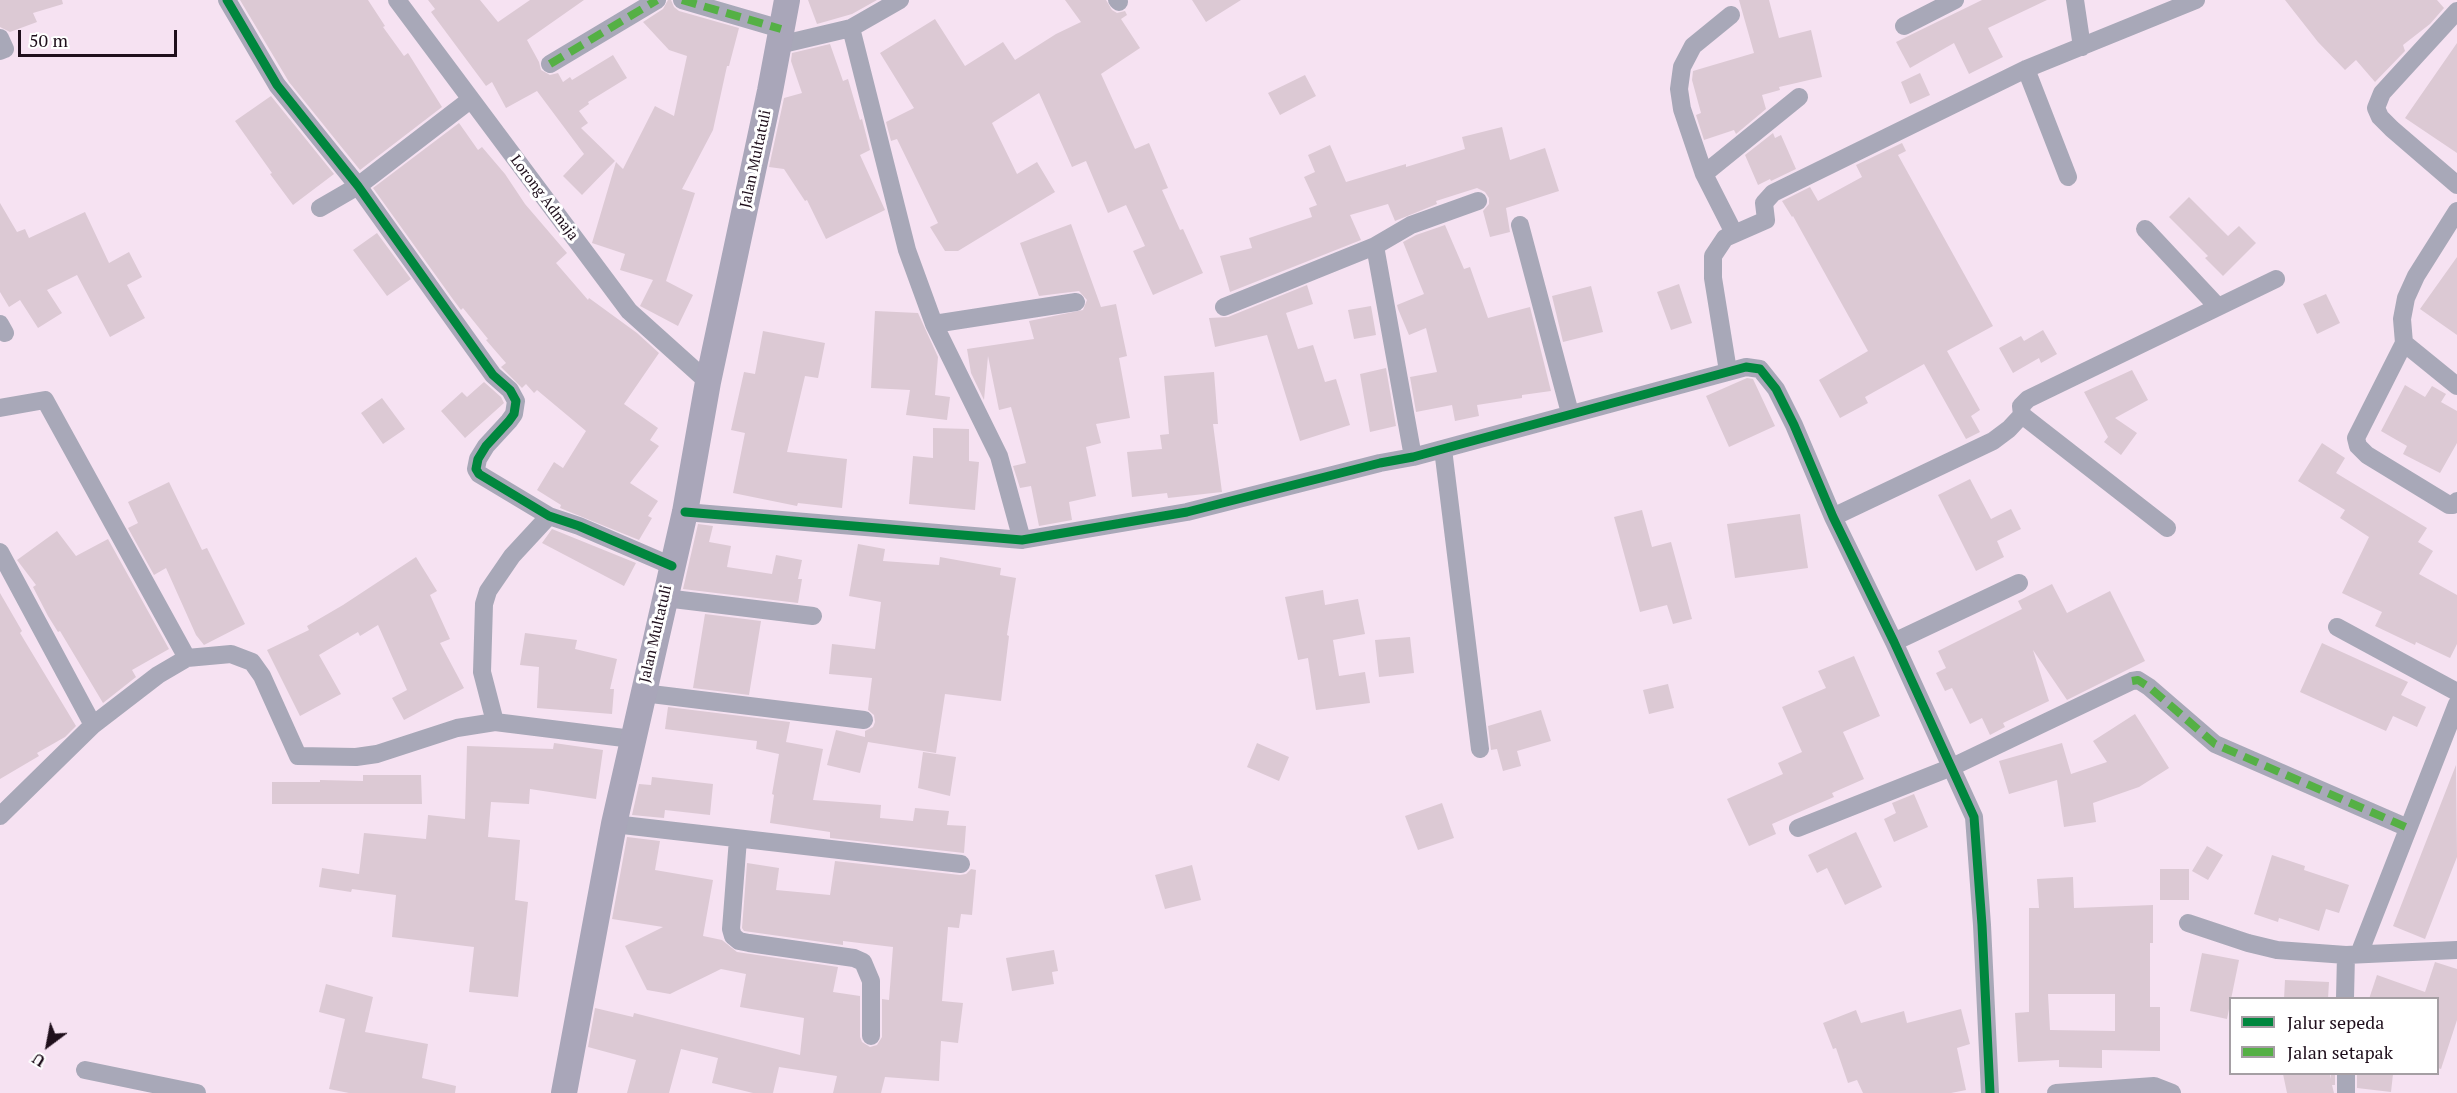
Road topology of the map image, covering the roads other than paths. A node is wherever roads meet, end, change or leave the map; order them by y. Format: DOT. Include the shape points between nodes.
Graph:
graph roads {
  1 [pos="227,0"];
  2 [pos="396,0"];
  3 [pos="657,0"];
  4 [pos="682,0"];
  5 [pos="787,0"];
  6 [pos="900,0"];
  7 [pos="1955,0"];
  8 [pos="2075,0"];
  9 [pos="2196,0"];
  10 [pos="2457,11"];
  11 [pos="1731,15"];
  12 [pos="1904,27"];
  13 [pos="851,28"];
  14 [pos="780,37"];
  15 [pos="0,38"];
  16 [pos="2082,47"];
  17 [pos="0,51"];
  18 [pos="550,64"];
  19 [pos="2026,69"];
  20 [pos="1799,97"];
  21 [pos="470,100"];
  22 [pos="1704,174"];
  23 [pos="2068,177"];
  24 [pos="2457,185"];
  25 [pos="358,186"];
  26 [pos="1478,201"];
  27 [pos="320,208"];
  28 [pos="2457,211"];
  29 [pos="1520,225"];
  30 [pos="2145,229"];
  31 [pos="1734,233"];
  32 [pos="1375,246"];
  33 [pos="2276,279"];
  34 [pos="1076,302"];
  35 [pos="1224,307"];
  36 [pos="2218,307"];
  37 [pos="934,324"];
  38 [pos="2404,343"];
  39 [pos="1728,371"];
  40 [pos="708,382"];
  41 [pos="2457,386"];
  42 [pos="0,408"];
  43 [pos="1570,413"];
  44 [pos="2022,415"];
  45 [pos="1443,449"];
  46 [pos="1413,457"];
  47 [pos="2457,501"];
  48 [pos="685,512"];
  49 [pos="549,516"];
  50 [pos="1833,517"];
  51 [pos="2167,528"];
  52 [pos="1022,540"];
  53 [pos="0,552"];
  54 [pos="672,566"];
  55 [pos="2019,583"];
  56 [pos="665,598"];
  57 [pos="813,616"];
  58 [pos="2337,627"];
  59 [pos="1894,642"];
  60 [pos="187,658"];
  61 [pos="2457,692"];
  62 [pos="643,693"];
  63 [pos="2457,704"];
  64 [pos="864,720"];
  65 [pos="495,722"];
  66 [pos="93,725"];
  67 [pos="632,739"];
  68 [pos="1480,749"];
  69 [pos="1952,767"];
  70 [pos="0,816"];
  71 [pos="614,824"];
  72 [pos="1798,828"];
  73 [pos="2408,828"];
  74 [pos="738,839"];
  75 [pos="961,864"];
  76 [pos="2188,923"];
  77 [pos="2457,950"];
  78 [pos="2352,954"];
  79 [pos="2345,997"];
  80 [pos="871,1036"];
  81 [pos="85,1070"];
  82 [pos="2346,1075"];
  83 [pos="197,1093"];
  84 [pos="564,1093"];
  85 [pos="1990,1093"];
  86 [pos="2056,1093"];
  87 [pos="2172,1093"];
  88 [pos="2346,1093"];
  1 -- 25 [label="street" via="277,85"];
  2 -- 21 [label="street, Lorong Admaja"];
  3 -- 18 [label="street"];
  4 -- 14 [label="street"];
  5 -- 14 [label="main road, Jalan Multatuli"];
  6 -- 13 [label="street"];
  7 -- 12 [label="street"];
  8 -- 16 [label="street"];
  9 -- 16 [label="street"];
  10 -- 24 [label="street" via="2382,93 2376,108 2392,129"];
  11 -- 22 [label="street" via="1693,46 1682,67 1682,109"];
  13 -- 14 [label="street"];
  13 -- 37 [label="street" via="907,250"];
  14 -- 40 [label="main road, Jalan Multatuli"];
  15 -- 17 [label="street" via="5,49"];
  16 -- 19 [label="street"];
  19 -- 23 [label="street"];
  19 -- 31 [label="street" via="1773,193 1764,203 1766,220"];
  20 -- 22 [label="street"];
  21 -- 25 [label="street"];
  21 -- 40 [label="street, Lorong Admaja" via="629,311"];
  22 -- 31 [label="street"];
  25 -- 27 [label="street"];
  25 -- 49 [label="street" via="493,375 516,401 514,414 486,446 476,469"];
  26 -- 32 [label="street" via="1412,225"];
  28 -- 38 [label="street" via="2406,298 2402,320"];
  29 -- 43 [label="street"];
  30 -- 36 [label="street"];
  31 -- 39 [label="street" via="1713,256"];
  32 -- 35 [label="street"];
  32 -- 46 [label="street"];
  33 -- 36 [label="street"];
  34 -- 37 [label="street"];
  36 -- 44 [label="street" via="2028,399 2020,406"];
  37 -- 52 [label="street" via="999,456"];
  38 -- 41 [label="street"];
  38 -- 47 [label="street" via="2361,426 2356,438 2358,446 2449,505"];
  39 -- 43 [label="street"];
  39 -- 50 [label="street" via="1760,369 1769,378 1794,425"];
  40 -- 48 [label="main road, Jalan Multatuli"];
  42 -- 60 [label="street" via="45,400"];
  43 -- 45 [label="street"];
  44 -- 50 [label="street" via="1993,441"];
  44 -- 51 [label="street"];
  45 -- 46 [label="street"];
  45 -- 68 [label="street"];
  46 -- 52 [label="street" via="1186,512"];
  48 -- 52 [label="street"];
  48 -- 54 [label="main road, Jalan Multatuli"];
  49 -- 54 [label="street"];
  49 -- 65 [label="street" via="512,556 488,591 484,604 482,672"];
  50 -- 59 [label="street"];
  53 -- 66 [label="street"];
  54 -- 56 [label="main road, Jalan Multatuli"];
  55 -- 59 [label="street"];
  56 -- 57 [label="street"];
  56 -- 62 [label="main road, Jalan Multatuli"];
  58 -- 61 [label="street"];
  59 -- 69 [label="street"];
  60 -- 65 [label="street" via="231,654 252,662 298,756 377,754 457,728"];
  60 -- 66 [label="street"];
  62 -- 64 [label="street"];
  62 -- 67 [label="main road, Jalan Multatuli"];
  63 -- 73 [label="street"];
  65 -- 67 [label="street"];
  66 -- 70 [label="street"];
  67 -- 71 [label="main road, Jalan Multatuli"];
  69 -- 72 [label="street"];
  69 -- 73 [label="street" via="2138,680 2215,744"];
  69 -- 85 [label="street" via="1974,817"];
  71 -- 74 [label="street"];
  71 -- 84 [label="main road, Jalan Multatuli"];
  73 -- 78 [label="street"];
  74 -- 75 [label="street"];
  74 -- 80 [label="street" via="730,929 733,936 749,943 863,962 871,981"];
  76 -- 78 [label="street" via="2277,950"];
  77 -- 78 [label="street"];
  78 -- 79 [label="street"];
  81 -- 83 [label="street"];
  82 -- 88 [label="street"];
  86 -- 87 [label="street" via="2154,1086"];
}
